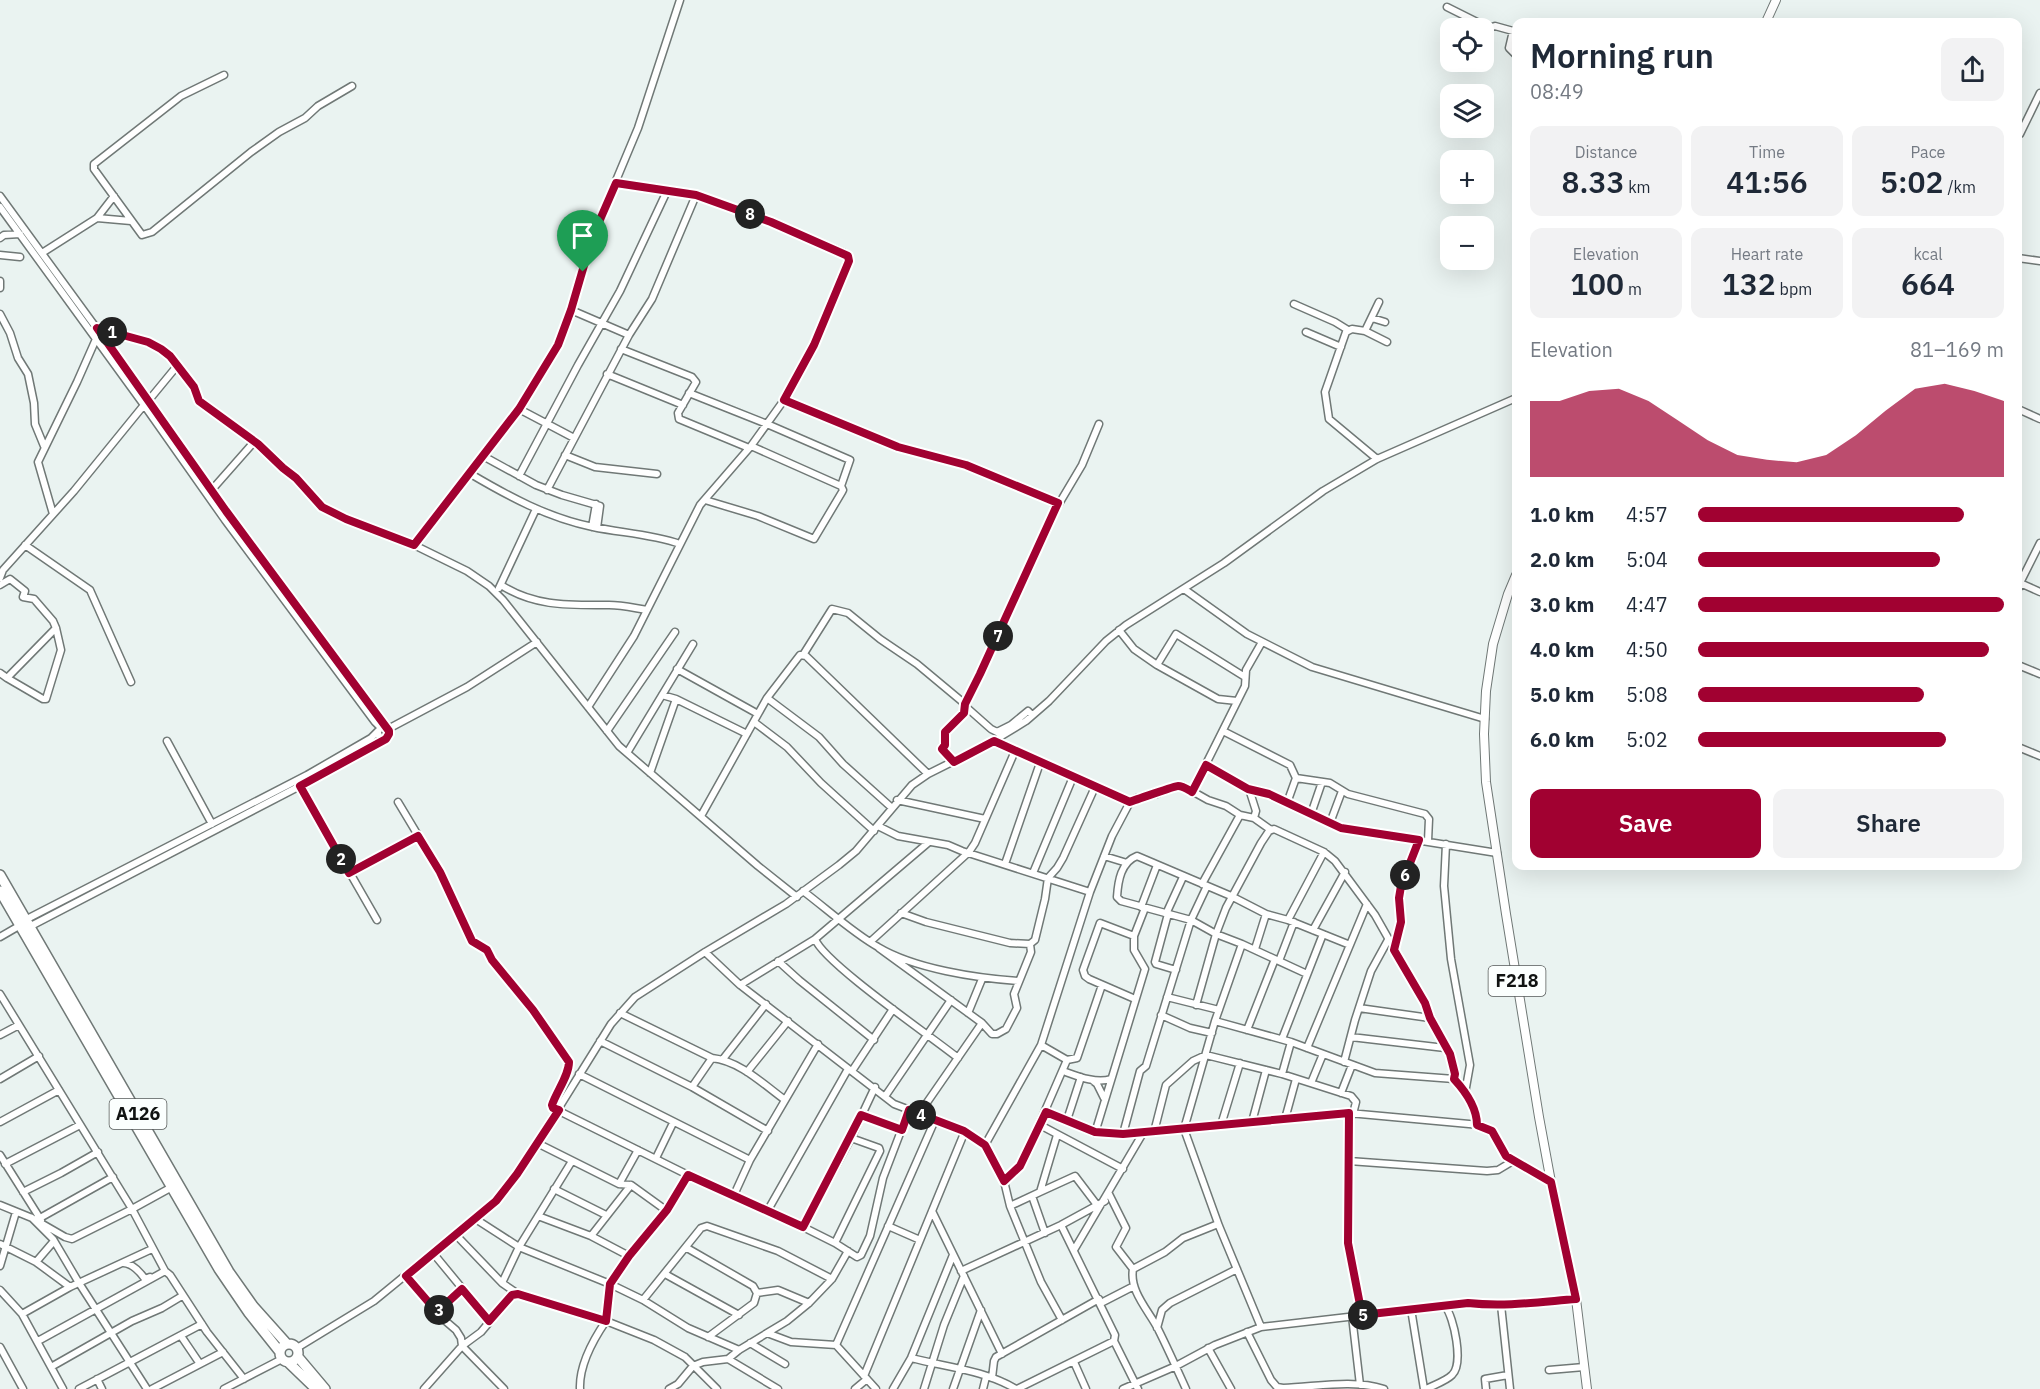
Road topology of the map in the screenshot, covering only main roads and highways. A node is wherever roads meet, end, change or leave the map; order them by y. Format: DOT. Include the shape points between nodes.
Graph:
graph roads {
  1 [pos="1776,0"];
  2 [pos="1768,18"];
  3 [pos="1512,584"];
  4 [pos="0,875"];
  5 [pos="0,891"];
  6 [pos="25,924"];
  7 [pos="289,1354"];
  8 [pos="316,1389"];
  9 [pos="325,1389"];
  10 [pos="1587,1389"];
  1 -- 2 [label="main road"];
  3 -- 10 [label="main road, F218" via="1493,644 1486,691 1486,782 1551,1182 1576,1299"];
  4 -- 6 [label="highway, A126"];
  5 -- 6 [label="highway, A126"];
  6 -- 7 [label="highway, A126" via="229,1272"];
  6 -- 7 [label="highway, A126" via="224,1277 244,1306"];
  7 -- 8 [label="highway, A126"];
  7 -- 9 [label="highway, A126"];
}
